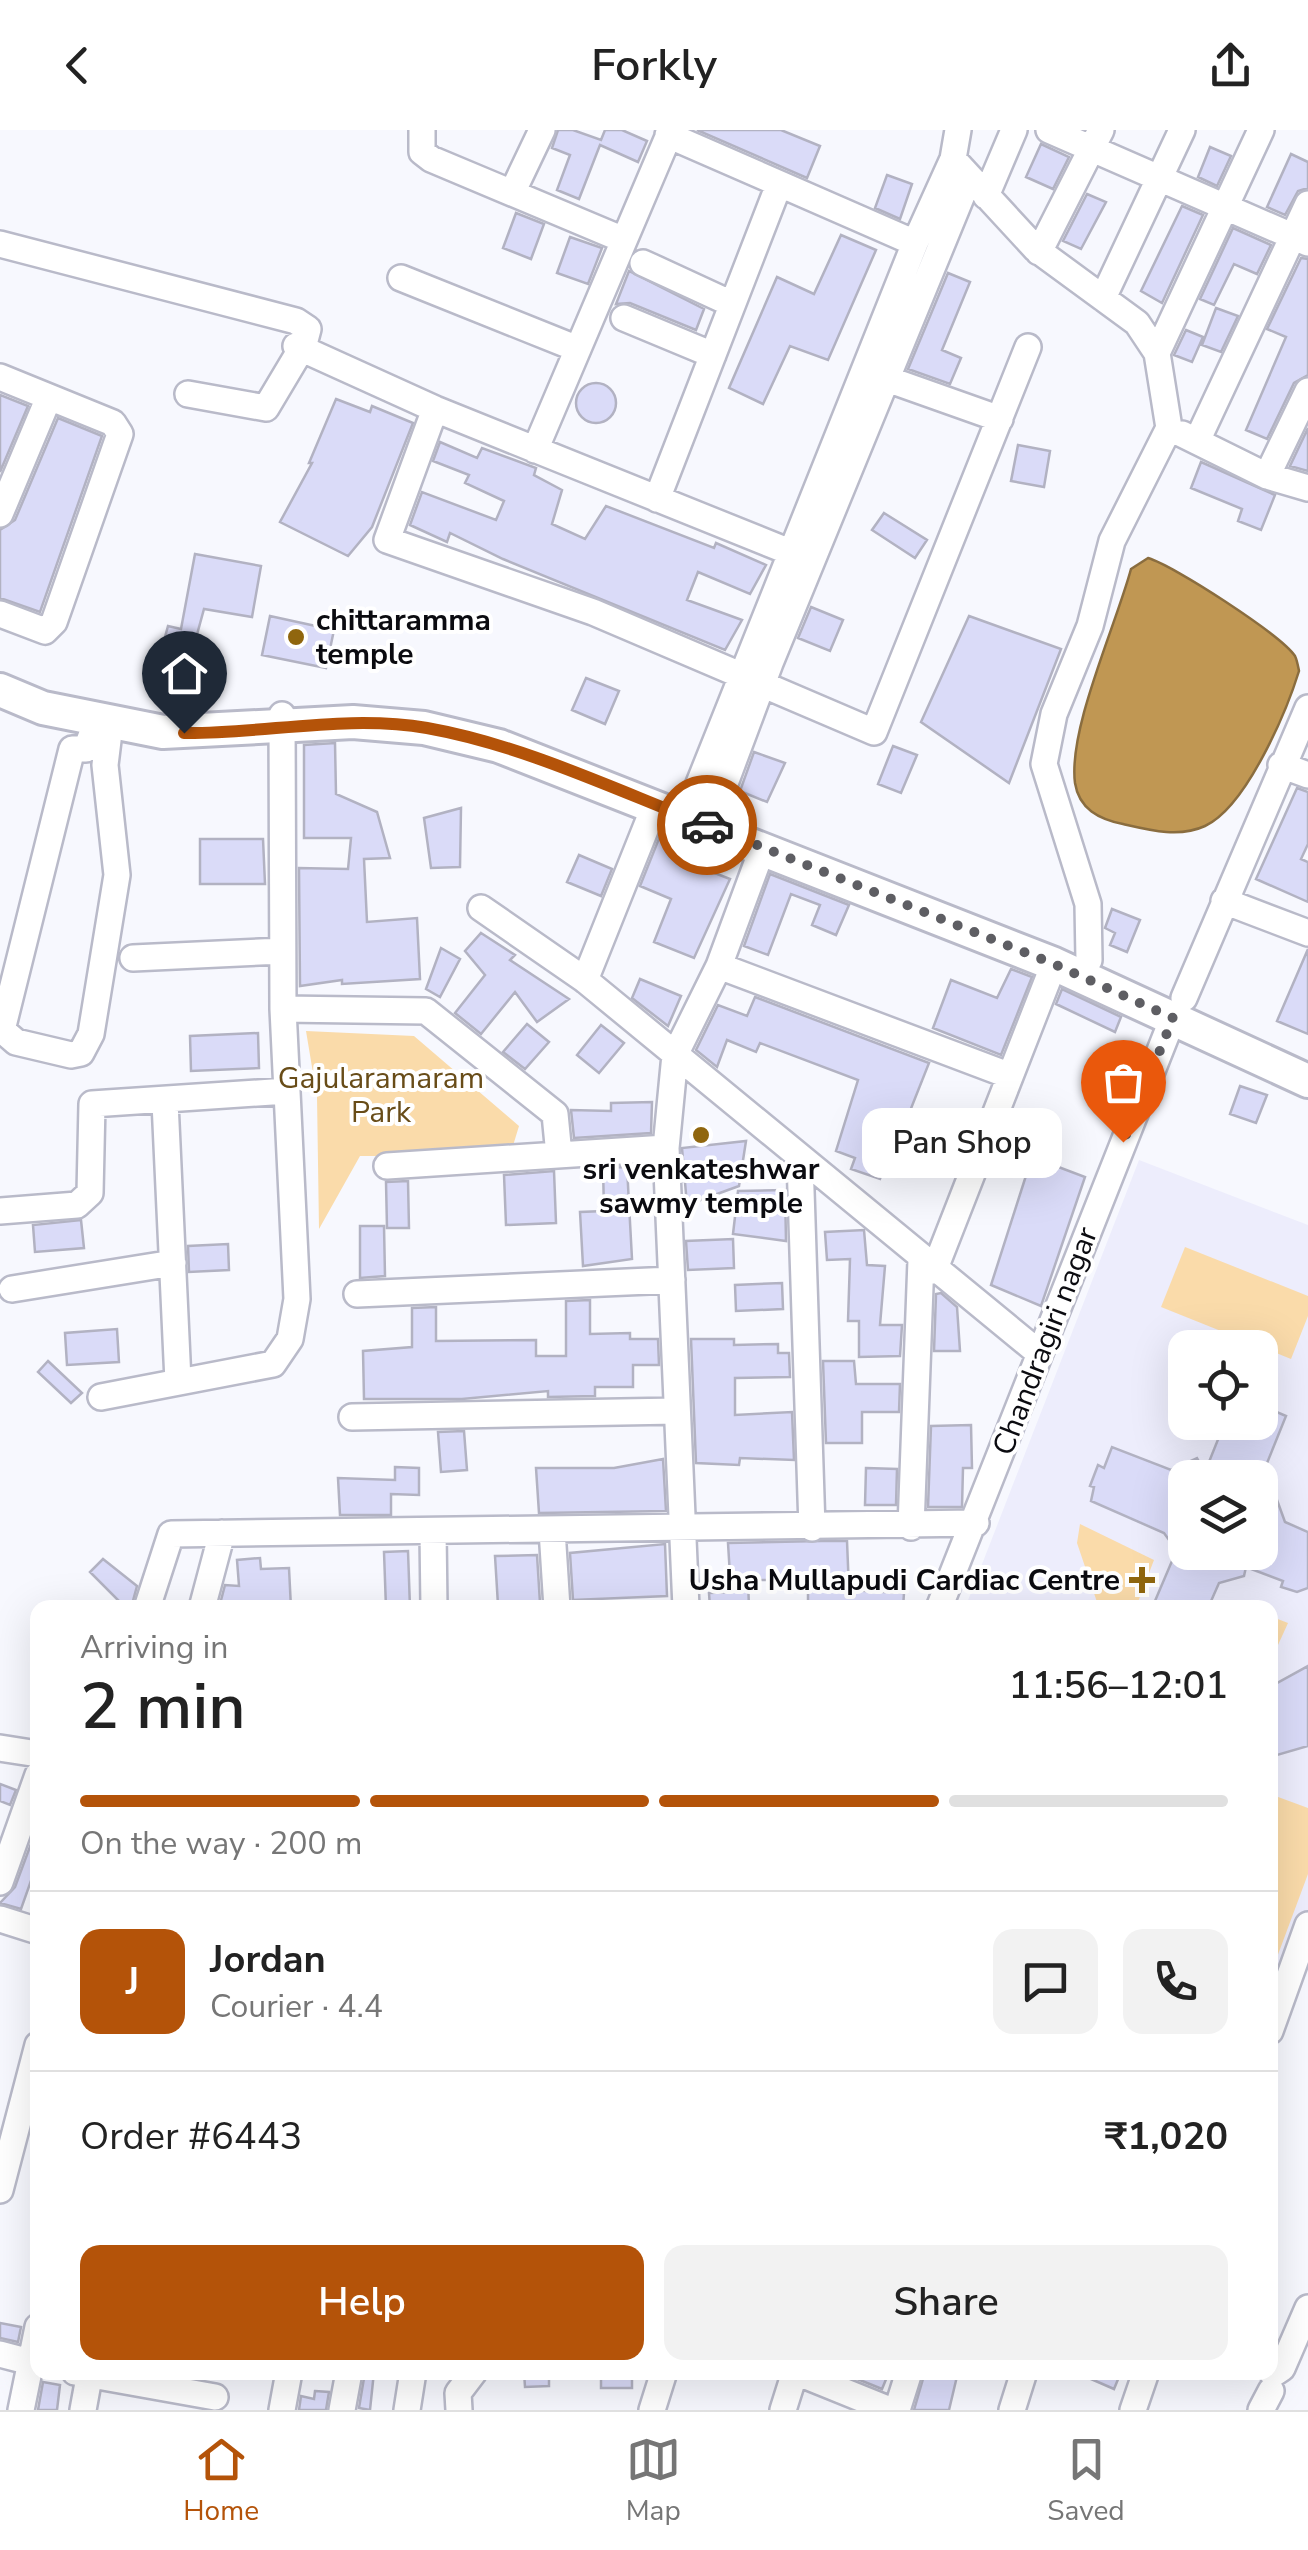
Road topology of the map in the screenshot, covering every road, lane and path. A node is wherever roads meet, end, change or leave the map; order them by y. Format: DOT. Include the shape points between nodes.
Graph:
graph roads {
  1 [pos="422,130"];
  2 [pos="542,130"];
  3 [pos="958,130"];
  4 [pos="1014,130"];
  5 [pos="1049,130"];
  6 [pos="1182,130"];
  7 [pos="1261,130"];
  8 [pos="669,132"];
  9 [pos="1097,140"];
  10 [pos="970,178"];
  11 [pos="1160,179"];
  12 [pos="778,187"];
  13 [pos="512,192"];
  14 [pos="1308,204"];
  15 [pos="1226,206"];
  16 [pos="624,240"];
  17 [pos="1300,240"];
  18 [pos="915,243"];
  19 [pos="0,244"];
  20 [pos="1039,252"];
  21 [pos="643,264"];
  22 [pos="401,278"];
  23 [pos="1103,298"];
  24 [pos="732,304"];
  25 [pos="624,318"];
  26 [pos="1028,347"];
  27 [pos="578,349"];
  28 [pos="302,353"];
  29 [pos="1157,353"];
  30 [pos="713,355"];
  31 [pos="875,375"];
  32 [pos="0,377"];
  33 [pos="1308,391"];
  34 [pos="188,394"];
  35 [pos="49,397"];
  36 [pos="434,409"];
  37 [pos="1000,419"];
  38 [pos="1169,428"];
  39 [pos="1196,441"];
  40 [pos="535,450"];
  41 [pos="1268,476"];
  42 [pos="1308,488"];
  43 [pos="657,499"];
  44 [pos="0,514"];
  45 [pos="790,552"];
  46 [pos="0,614"];
  47 [pos="0,677"];
  48 [pos="752,681"];
  49 [pos="0,690"];
  50 [pos="1308,708"];
  51 [pos="281,722"];
  52 [pos="100,735"];
  53 [pos="1281,765"];
  54 [pos="1308,775"];
  55 [pos="655,805"];
  56 [pos="703,806"];
  57 [pos="763,847"];
  58 [pos="1224,901"];
  59 [pos="482,908"];
  60 [pos="1308,933"];
  61 [pos="282,951"];
  62 [pos="133,958"];
  63 [pos="1089,960"];
  64 [pos="1054,964"];
  65 [pos="718,966"];
  66 [pos="584,980"];
  67 [pos="1178,1008"];
  68 [pos="283,1009"];
  69 [pos="674,1055"];
  70 [pos="1308,1056"];
  71 [pos="1008,1074"];
  72 [pos="1308,1081"];
  73 [pos="287,1091"];
  74 [pos="166,1102"];
  75 [pos="666,1148"];
  76 [pos="559,1155"];
  77 [pos="800,1160"];
  78 [pos="387,1166"];
  79 [pos="0,1211"];
  80 [pos="172,1263"];
  81 [pos="927,1265"];
  82 [pos="672,1280"];
  83 [pos="12,1288"];
  84 [pos="357,1294"];
  85 [pos="1039,1352"];
  86 [pos="178,1381"];
  87 [pos="100,1397"];
  88 [pos="678,1411"];
  89 [pos="352,1418"];
  90 [pos="976,1523"];
  91 [pos="911,1527"];
  92 [pos="812,1528"];
  93 [pos="682,1529"];
  94 [pos="552,1530"];
  95 [pos="433,1531"];
  96 [pos="222,1533"];
  97 [pos="150,1600"];
  98 [pos="204,1600"];
  99 [pos="434,1600"];
  100 [pos="556,1600"];
  101 [pos="686,1600"];
  102 [pos="942,1600"];
  103 [pos="0,1748"];
  104 [pos="30,1753"];
  105 [pos="30,1798"];
  106 [pos="0,1882"];
  107 [pos="1,1924"];
  108 [pos="1308,1925"];
  109 [pos="30,1929"];
  110 [pos="1298,1984"];
  111 [pos="1278,2018"];
  112 [pos="30,2076"];
  113 [pos="0,2190"];
  114 [pos="1308,2308"];
  115 [pos="0,2354"];
  116 [pos="30,2361"];
  117 [pos="30,2374"];
  118 [pos="1278,2375"];
  119 [pos="85,2380"];
  120 [pos="100,2380"];
  121 [pos="288,2380"];
  122 [pos="348,2380"];
  123 [pos="412,2380"];
  124 [pos="468,2380"];
  125 [pos="661,2380"];
  126 [pos="792,2380"];
  127 [pos="816,2380"];
  128 [pos="906,2380"];
  129 [pos="1021,2380"];
  130 [pos="1143,2380"];
  131 [pos="216,2393"];
  132 [pos="146,2399"];
  133 [pos="21,2410"];
  134 [pos="83,2410"];
  135 [pos="282,2410"];
  136 [pos="342,2410"];
  137 [pos="407,2410"];
  138 [pos="459,2410"];
  139 [pos="652,2410"];
  140 [pos="783,2410"];
  141 [pos="894,2410"];
  142 [pos="1012,2410"];
  143 [pos="1133,2410"];
  1 -- 13 [label="street" via="422,152 431,160"];
  2 -- 13 [label="street"];
  3 -- 10 [label="street"];
  4 -- 10 [label="street"];
  5 -- 9 [label="street"];
  6 -- 11 [label="street"];
  7 -- 15 [label="street"];
  8 -- 12 [label="street"];
  8 -- 16 [label="street"];
  9 -- 11 [label="street"];
  9 -- 20 [label="street"];
  10 -- 18 [label="street"];
  10 -- 20 [label="street"];
  10 -- 31 [label="street"];
  11 -- 15 [label="street"];
  11 -- 23 [label="street"];
  12 -- 18 [label="street"];
  12 -- 24 [label="street"];
  13 -- 16 [label="street"];
  14 -- 17 [label="street"];
  15 -- 17 [label="street"];
  15 -- 29 [label="street"];
  16 -- 27 [label="street"];
  17 -- 39 [label="street"];
  18 -- 31 [label="street"];
  19 -- 28 [label="street" via="296,321 308,329"];
  20 -- 23 [label="street"];
  21 -- 24 [label="street"];
  22 -- 27 [label="street"];
  23 -- 29 [label="street" via="1137,323"];
  24 -- 30 [label="street"];
  25 -- 30 [label="street"];
  26 -- 37 [label="street"];
  27 -- 40 [label="street"];
  28 -- 34 [label="street" via="266,408"];
  28 -- 36 [label="street"];
  29 -- 38 [label="street"];
  30 -- 43 [label="street"];
  31 -- 37 [label="street"];
  31 -- 45 [label="street"];
  31 -- 48 [label="street"];
  32 -- 35 [label="street"];
  33 -- 41 [label="street"];
  35 -- 44 [label="street"];
  35 -- 46 [label="street" via="113,422 120,434 116,456 54,622 45,631 32,630"];
  36 -- 40 [label="street"];
  36 -- 48 [label="street" via="387,540 593,612"];
  37 -- 48 [label="street" via="874,732"];
  38 -- 39 [label="street"];
  38 -- 63 [label="street" via="1112,541 1090,626 1054,714 1044,764 1088,904"];
  39 -- 41 [label="street"];
  40 -- 43 [label="street"];
  41 -- 42 [label="street"];
  43 -- 45 [label="street"];
  45 -- 48 [label="street"];
  47 -- 51 [label="main road" via="92,706 165,719"];
  48 -- 56 [label="street"];
  49 -- 52 [label="main road"];
  50 -- 53 [label="street, Chandragiri nagar"];
  51 -- 52 [label="main road"];
  51 -- 55 [label="main road" via="424,728 499,746"];
  51 -- 56 [label="main road" via="366,709 440,713 533,740"];
  51 -- 61 [label="street"];
  52 -- 52 [label="street" via="116,890 91,1034 81,1054 72,1055 6,1038 2,1030 72,749 86,749"];
  53 -- 54 [label="street"];
  53 -- 58 [label="street, Chandragiri nagar"];
  55 -- 57 [label="main road"];
  55 -- 66 [label="street"];
  56 -- 63 [label="main road"];
  57 -- 64 [label="main road"];
  57 -- 65 [label="street"];
  58 -- 60 [label="street"];
  58 -- 67 [label="street, Chandragiri nagar"];
  59 -- 66 [label="street"];
  61 -- 62 [label="street"];
  61 -- 68 [label="street"];
  63 -- 67 [label="main road"];
  64 -- 67 [label="main road"];
  64 -- 71 [label="street"];
  65 -- 69 [label="street"];
  65 -- 71 [label="street"];
  66 -- 69 [label="street"];
  67 -- 70 [label="main road"];
  67 -- 72 [label="main road"];
  67 -- 85 [label="street, Chandragiri nagar"];
  68 -- 73 [label="street"];
  68 -- 76 [label="street" via="426,1010 555,1114"];
  69 -- 75 [label="street"];
  69 -- 77 [label="street"];
  71 -- 81 [label="street"];
  73 -- 74 [label="street"];
  73 -- 86 [label="street" via="297,1299 290,1339 273,1364"];
  74 -- 79 [label="street" via="92,1104 86,1199"];
  74 -- 80 [label="street"];
  75 -- 76 [label="street"];
  75 -- 82 [label="street"];
  76 -- 78 [label="street"];
  77 -- 81 [label="street"];
  77 -- 92 [label="street"];
  80 -- 83 [label="street"];
  80 -- 86 [label="street"];
  81 -- 85 [label="street"];
  81 -- 91 [label="street"];
  82 -- 84 [label="street"];
  82 -- 88 [label="street"];
  85 -- 90 [label="street, Chandragiri nagar"];
  86 -- 87 [label="street"];
  88 -- 89 [label="street"];
  88 -- 93 [label="street"];
  90 -- 91 [label="street"];
  90 -- 102 [label="street, Chandragiri nagar"];
  91 -- 92 [label="street"];
  92 -- 93 [label="street"];
  93 -- 94 [label="street"];
  93 -- 101 [label="street"];
  94 -- 95 [label="street"];
  94 -- 100 [label="street"];
  95 -- 96 [label="street"];
  95 -- 99 [label="street"];
  96 -- 97 [label="street" via="171,1534"];
  96 -- 98 [label="street"];
  103 -- 104 [label="street"];
  105 -- 106 [label="street"];
  107 -- 109 [label="street"];
  108 -- 110 [label="street"];
  110 -- 111 [label="street"];
  112 -- 113 [label="street"];
  114 -- 118 [label="street"];
  115 -- 116 [label="street"];
  117 -- 133 [label="street"];
  119 -- 134 [label="street"];
  120 -- 132 [label="street"];
  121 -- 135 [label="street"];
  122 -- 136 [label="street"];
  123 -- 137 [label="street"];
  124 -- 138 [label="street" via="458,2393"];
  125 -- 139 [label="street"];
  126 -- 140 [label="street"];
  127 -- 141 [label="street"];
  128 -- 141 [label="street"];
  129 -- 142 [label="street"];
  130 -- 143 [label="street"];
  131 -- 132 [label="street"];
}
